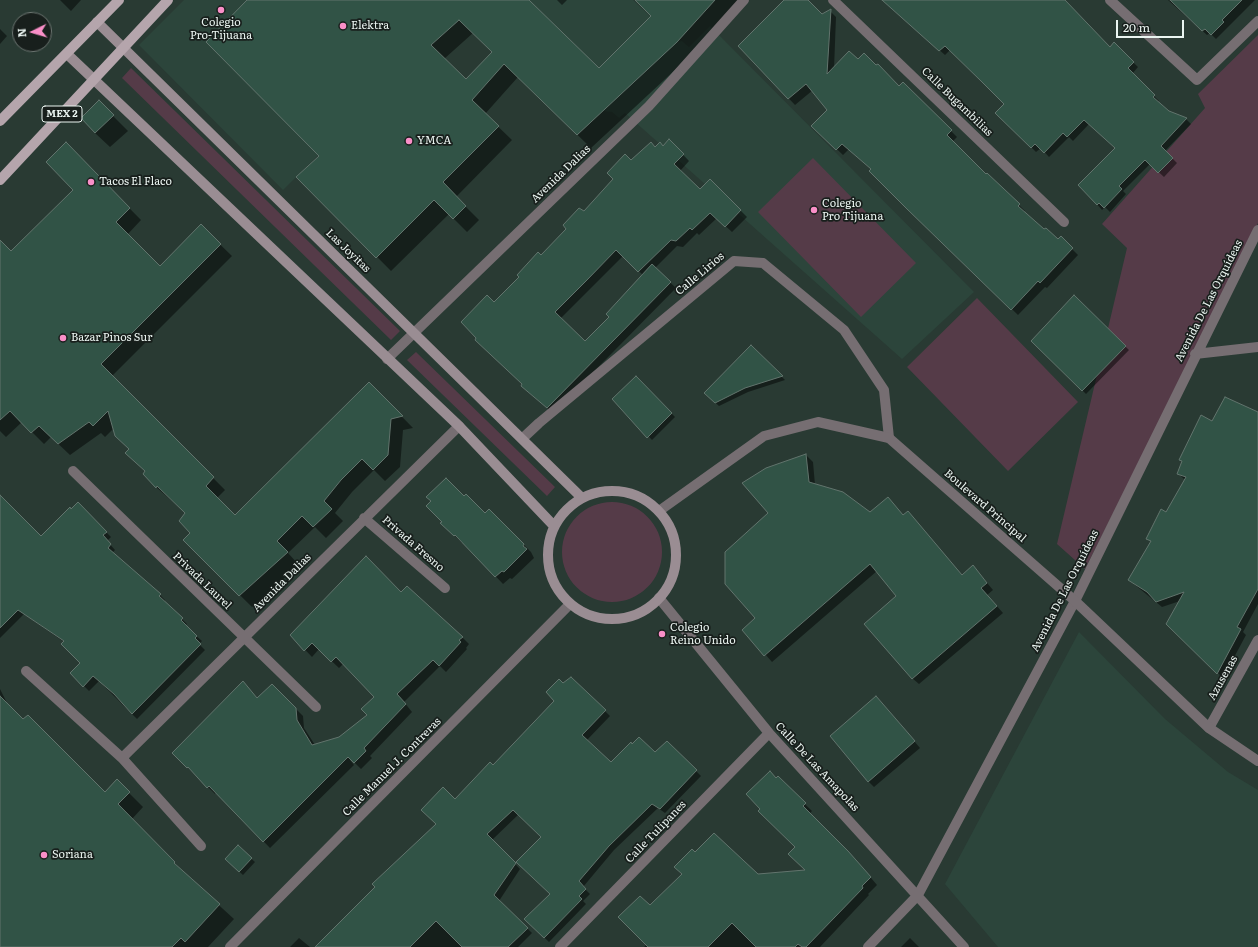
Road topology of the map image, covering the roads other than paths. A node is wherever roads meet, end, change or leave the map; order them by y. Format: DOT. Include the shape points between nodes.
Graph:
graph roads {
  1 [pos="119,0"];
  2 [pos="168,0"];
  3 [pos="744,0"];
  4 [pos="833,0"];
  5 [pos="1110,0"];
  6 [pos="1258,21"];
  7 [pos="97,22"];
  8 [pos="123,47"];
  9 [pos="67,54"];
  10 [pos="94,80"];
  11 [pos="0,121"];
  12 [pos="0,180"];
  13 [pos="1064,222"];
  14 [pos="1258,230"];
  15 [pos="414,333"];
  16 [pos="1258,348"];
  17 [pos="1195,354"];
  18 [pos="387,359"];
  19 [pos="459,426"];
  20 [pos="523,438"];
  21 [pos="889,438"];
  22 [pos="73,471"];
  23 [pos="582,498"];
  24 [pos="659,511"];
  25 [pos="364,518"];
  26 [pos="554,526"];
  27 [pos="445,588"];
  28 [pos="659,598"];
  29 [pos="1075,601"];
  30 [pos="570,604"];
  31 [pos="244,638"];
  32 [pos="1258,640"];
  33 [pos="26,671"];
  34 [pos="316,707"];
  35 [pos="1209,728"];
  36 [pos="769,733"];
  37 [pos="122,758"];
  38 [pos="1258,761"];
  39 [pos="201,846"];
  40 [pos="918,895"];
  41 [pos="230,947"];
  42 [pos="560,947"];
  43 [pos="868,947"];
  44 [pos="964,947"];
  1 -- 7 [label="main road"];
  2 -- 8 [label="main road, MEX 2"];
  3 -- 15 [label="street, Avenida Dalias" via="649,106"];
  4 -- 13 [label="street, Calle Bugambilias"];
  5 -- 6 [label="street" via="1197,80"];
  7 -- 8 [label="main road, Las Joyitas"];
  7 -- 9 [label="main road"];
  8 -- 10 [label="main road, MEX 2"];
  8 -- 15 [label="main road, Las Joyitas"];
  9 -- 10 [label="main road"];
  9 -- 11 [label="main road"];
  10 -- 12 [label="main road, MEX 2"];
  10 -- 18 [label="main road"];
  14 -- 17 [label="street, Avenida De Las Orquídeas"];
  15 -- 18 [label="street, Avenida Dalias"];
  15 -- 20 [label="main road, Las Joyitas"];
  16 -- 17 [label="street"];
  17 -- 29 [label="street, Avenida De Las Orquídeas"];
  18 -- 19 [label="main road"];
  19 -- 25 [label="street, Avenida Dalias"];
  19 -- 26 [label="main road"];
  20 -- 21 [label="street, Calle Lirios" via="734,261 763,263 844,330 884,390"];
  20 -- 23 [label="main road, Las Joyitas"];
  21 -- 24 [label="street, Boulevard Principal" via="818,422 764,436"];
  21 -- 29 [label="street, Boulevard Principal"];
  22 -- 31 [label="street, Privada Laurel"];
  23 -- 24 [label="main road" via="609,490 636,495"];
  23 -- 26 [label="main road" via="566,510"];
  24 -- 28 [label="main road" via="672,531 676,554 672,578"];
  25 -- 27 [label="street, Privada Fresno"];
  25 -- 31 [label="street, Avenida Dalias"];
  26 -- 30 [label="main road" via="548,546 549,568 557,587"];
  28 -- 30 [label="main road" via="639,613 616,619 592,616"];
  28 -- 36 [label="street, Calle De Las Amapolas"];
  29 -- 35 [label="street, Boulevard Principal"];
  29 -- 40 [label="street, Avenida De Las Orquídeas"];
  30 -- 41 [label="street, Calle Manuel J. Contreras"];
  31 -- 34 [label="street, Privada Laurel"];
  31 -- 37 [label="street, Avenida Dalias"];
  32 -- 35 [label="street, Azusenas"];
  33 -- 37 [label="street"];
  35 -- 38 [label="street, Boulevard Principal"];
  36 -- 40 [label="street, Calle De Las Amapolas"];
  36 -- 42 [label="street, Calle Tulipanes"];
  37 -- 39 [label="street"];
  40 -- 43 [label="street, Avenida De Las Orquídeas"];
  40 -- 44 [label="street, Calle De Las Amapolas"];
}
